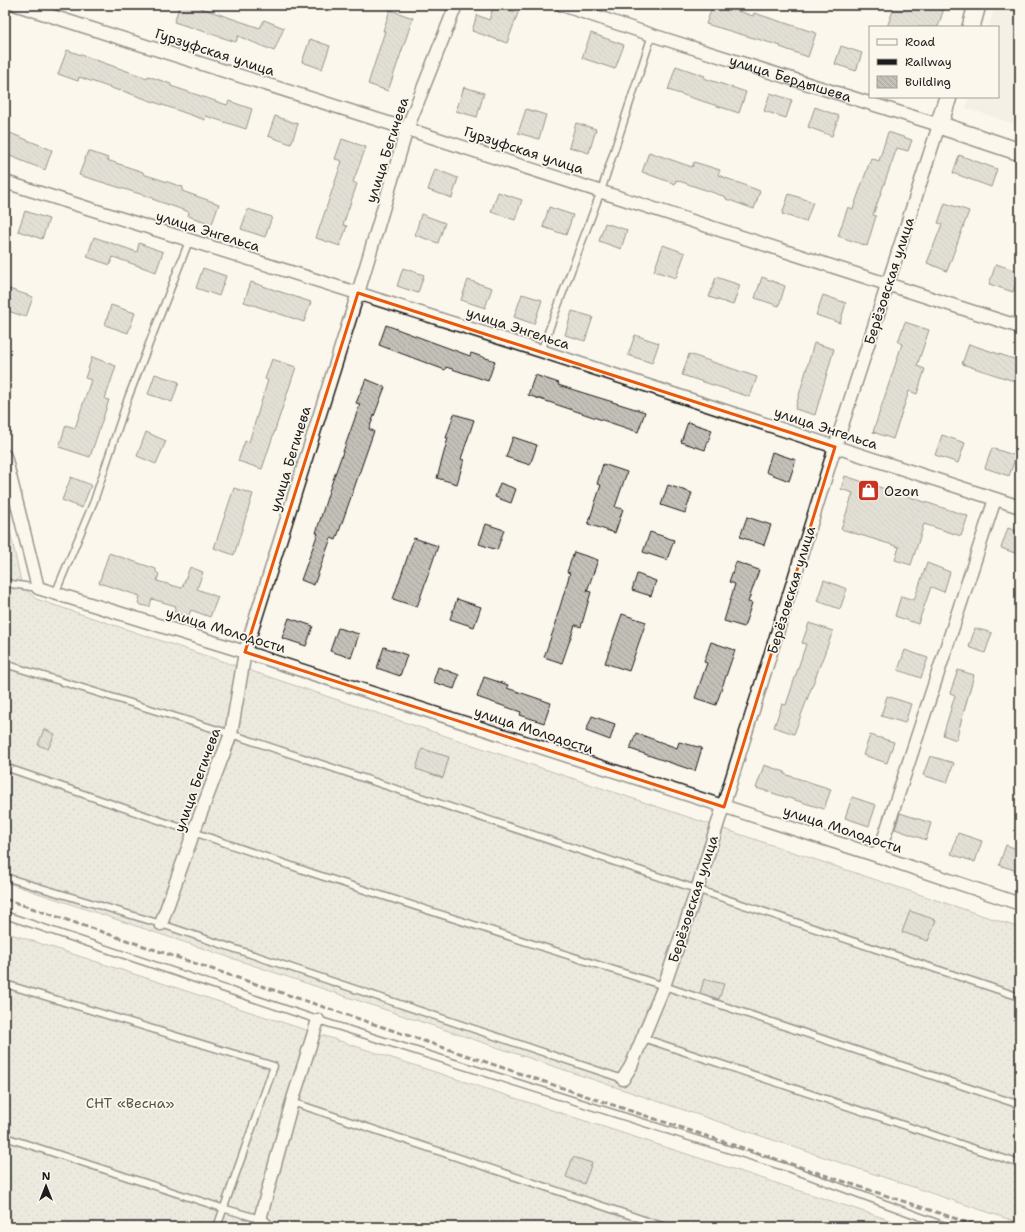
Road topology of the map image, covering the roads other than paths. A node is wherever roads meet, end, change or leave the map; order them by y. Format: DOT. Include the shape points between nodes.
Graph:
graph roads {
  1 [pos="17,5"];
  2 [pos="456,5"];
  3 [pos="562,5"];
  4 [pos="978,5"];
  5 [pos="970,26"];
  6 [pos="652,35"];
  7 [pos="948,98"];
  8 [pos="939,125"];
  9 [pos="407,129"];
  10 [pos="1020,152"];
  11 [pos="5,182"];
  12 [pos="601,191"];
  13 [pos="189,241"];
  14 [pos="888,284"];
  15 [pos="358,293"];
  16 [pos="1020,327"];
  17 [pos="541,351"];
  18 [pos="835,447"];
  19 [pos="5,456"];
  20 [pos="995,499"];
  21 [pos="1020,507"];
  22 [pos="5,583"];
  23 [pos="38,588"];
  24 [pos="55,594"];
  25 [pos="245,652"];
  26 [pos="5,664"];
  27 [pos="231,734"];
  28 [pos="5,767"];
  29 [pos="724,807"];
  30 [pos="194,831"];
  31 [pos="878,856"];
  32 [pos="5,877"];
  33 [pos="697,890"];
  34 [pos="1020,904"];
  35 [pos="5,915"];
  36 [pos="161,924"];
  37 [pos="5,984"];
  38 [pos="664,986"];
  39 [pos="1020,997"];
  40 [pos="318,1020"];
  41 [pos="643,1038"];
  42 [pos="623,1078"];
  43 [pos="292,1102"];
  44 [pos="1020,1105"];
  45 [pos="5,1137"];
  46 [pos="1020,1164"];
  47 [pos="222,1208"];
  48 [pos="264,1223"];
  49 [pos="217,1227"];
  50 [pos="665,1227"];
  51 [pos="948,1227"];
  1 -- 9 [label="street, Гурзуфская улица"];
  2 -- 9 [label="street, улица Бегичева"];
  3 -- 6 [label="street, улица Бердышева"];
  4 -- 5 [label="street"];
  6 -- 8 [label="street, улица Бердышева"];
  6 -- 12 [label="lane"];
  7 -- 8 [label="street, Берёзовская улица"];
  8 -- 10 [label="street, улица Бердышева"];
  8 -- 14 [label="street, Берёзовская улица"];
  9 -- 12 [label="street, Гурзуфская улица"];
  9 -- 15 [label="street, улица Бегичева"];
  11 -- 13 [label="street, улица Энгельса"];
  12 -- 14 [label="street, Гурзуфская улица"];
  12 -- 17 [label="lane"];
  13 -- 15 [label="street, улица Энгельса"];
  13 -- 24 [label="lane" via="128,398 94,501"];
  14 -- 16 [label="street, Гурзуфская улица"];
  14 -- 18 [label="street, Берёзовская улица"];
  15 -- 17 [label="street, улица Энгельса"];
  15 -- 25 [label="street, улица Бегичева"];
  17 -- 18 [label="street, улица Энгельса"];
  18 -- 20 [label="street, улица Энгельса"];
  18 -- 29 [label="street, Берёзовская улица"];
  19 -- 23 [label="street"];
  20 -- 21 [label="street, улица Энгельса"];
  20 -- 31 [label="street"];
  22 -- 23 [label="lane"];
  23 -- 24 [label="street, улица Молодости"];
  24 -- 25 [label="street, улица Молодости"];
  25 -- 27 [label="street, улица Бегичева"];
  25 -- 29 [label="street, улица Молодости"];
  26 -- 27 [label="lane"];
  27 -- 30 [label="street, улица Бегичева"];
  27 -- 33 [label="lane"];
  28 -- 30 [label="lane"];
  29 -- 31 [label="street, улица Молодости"];
  29 -- 33 [label="street, Берёзовская улица"];
  30 -- 36 [label="street, улица Бегичева"];
  30 -- 38 [label="lane" via="315,874"];
  31 -- 34 [label="street, улица Молодости"];
  32 -- 36 [label="lane"];
  33 -- 38 [label="street, Берёзовская улица"];
  33 -- 39 [label="lane"];
  35 -- 40 [label="lane"];
  36 -- 42 [label="lane"];
  37 -- 47 [label="lane" via="274,1066"];
  38 -- 41 [label="street, Берёзовская улица"];
  38 -- 44 [label="lane"];
  40 -- 43 [label="street"];
  40 -- 51 [label="lane" via="794,1170"];
  41 -- 42 [label="street, Берёзовская улица"];
  41 -- 46 [label="lane"];
  43 -- 48 [label="street"];
  43 -- 50 [label="lane"];
  45 -- 47 [label="lane"];
  47 -- 48 [label="lane"];
  47 -- 49 [label="lane"];
}
